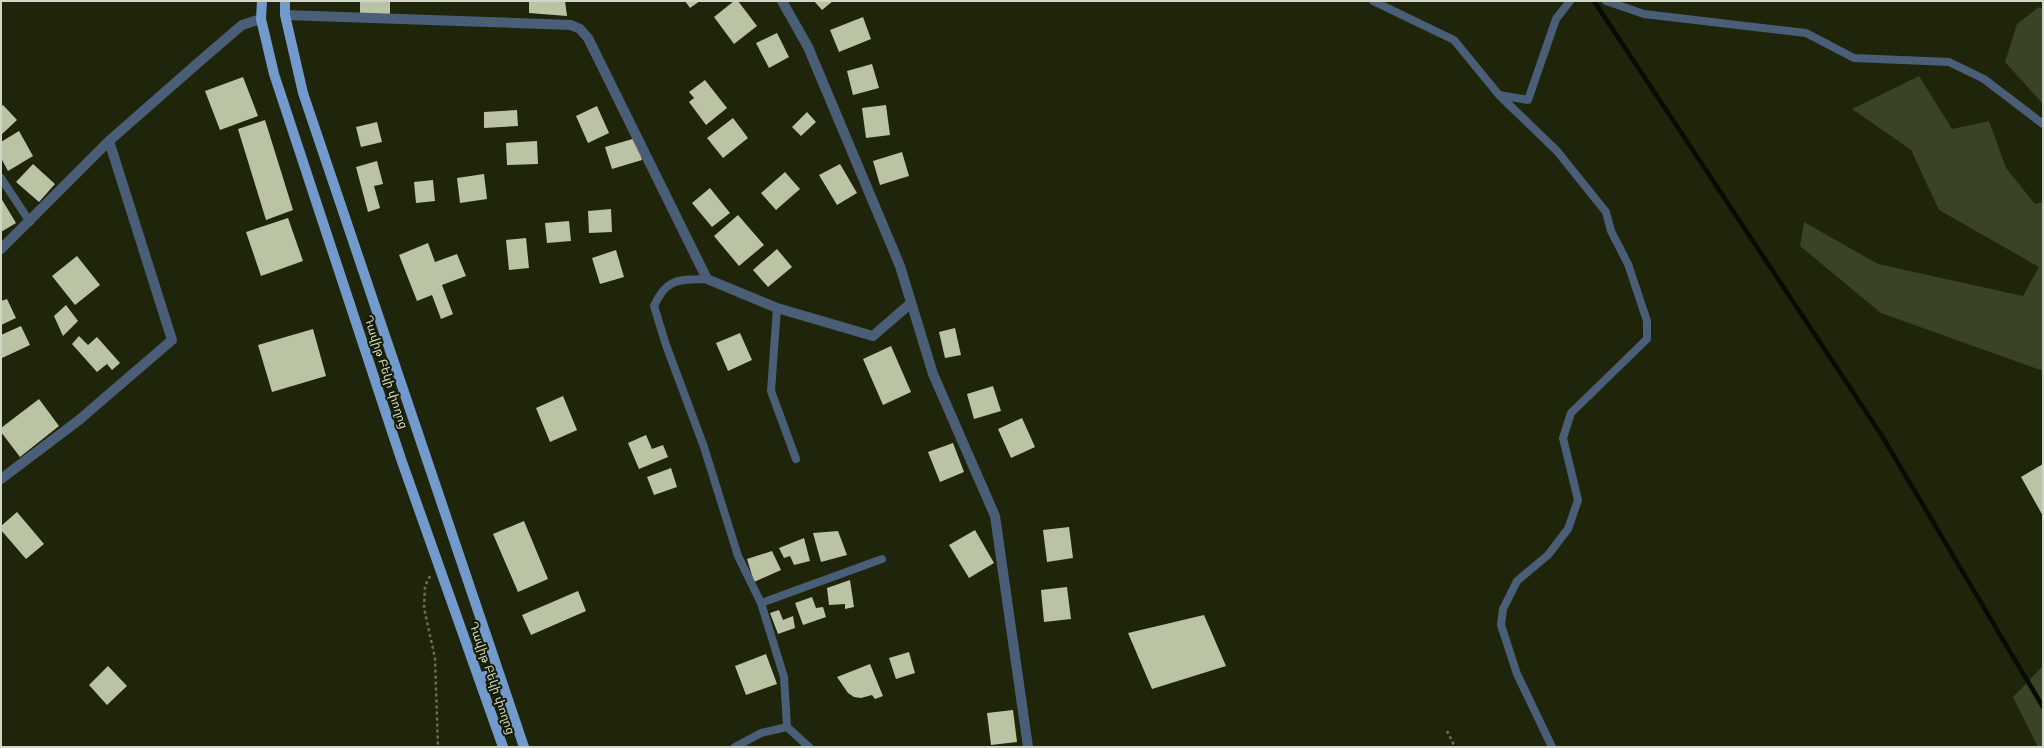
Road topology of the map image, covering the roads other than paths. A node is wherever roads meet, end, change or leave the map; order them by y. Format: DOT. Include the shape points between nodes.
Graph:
graph roads {
  1 [pos="262,1"];
  2 [pos="285,1"];
  3 [pos="782,1"];
  4 [pos="1372,1"];
  5 [pos="1570,1"];
  6 [pos="1606,1"];
  7 [pos="285,15"];
  8 [pos="261,19"];
  9 [pos="1499,95"];
  10 [pos="2043,124"];
  11 [pos="109,142"];
  12 [pos="1,178"];
  13 [pos="30,222"];
  14 [pos="1,249"];
  15 [pos="706,279"];
  16 [pos="911,303"];
  17 [pos="777,308"];
  18 [pos="796,459"];
  19 [pos="1,479"];
  20 [pos="882,559"];
  21 [pos="761,603"];
  22 [pos="498,672"];
  23 [pos="479,678"];
  24 [pos="787,727"];
  25 [pos="502,747"];
  26 [pos="524,747"];
  27 [pos="735,747"];
  28 [pos="809,747"];
  29 [pos="1028,747"];
  30 [pos="1552,747"];
  1 -- 8 [label="main road, Դավիթ Բեկի փողոց"];
  2 -- 7 [label="main road, Դավիթ Բեկի փողոց"];
  3 -- 16 [label="street" via="808,47 900,266"];
  4 -- 9 [label="lane" via="1454,40"];
  5 -- 9 [label="lane" via="1556,19 1528,100"];
  6 -- 10 [label="lane" via="1644,14 1806,33 1854,58 1949,62 1984,79"];
  7 -- 15 [label="street" via="571,25 580,29 588,38"];
  7 -- 22 [label="main road, Դավիթ Բեկի փողոց" via="303,93"];
  8 -- 11 [label="street" via="242,25"];
  8 -- 23 [label="main road, Դավիթ Բեկի փողոց" via="274,74 401,459"];
  9 -- 30 [label="lane" via="1558,151 1606,212 1611,231 1628,264 1647,321 1647,339 1571,413 1563,438 1578,500 1568,529 1548,555 1518,581 1503,609 1502,625 1517,674"];
  11 -- 13 [label="street"];
  11 -- 19 [label="street" via="172,340 79,420"];
  12 -- 13 [label="lane"];
  13 -- 14 [label="street"];
  15 -- 17 [label="street"];
  15 -- 21 [label="lane" via="676,280 660,293 654,306 704,447 738,556"];
  16 -- 17 [label="street" via="873,336"];
  16 -- 29 [label="street" via="933,374 996,516"];
  17 -- 18 [label="lane" via="771,391"];
  20 -- 21 [label="lane"];
  21 -- 24 [label="lane" via="784,677"];
  22 -- 23 [label="main road"];
  22 -- 26 [label="main road, Դավիթ Բեկի փողոց"];
  23 -- 25 [label="main road, Դավիթ Բեկի փողոց"];
  24 -- 27 [label="lane" via="761,734"];
  24 -- 28 [label="lane"];
}
